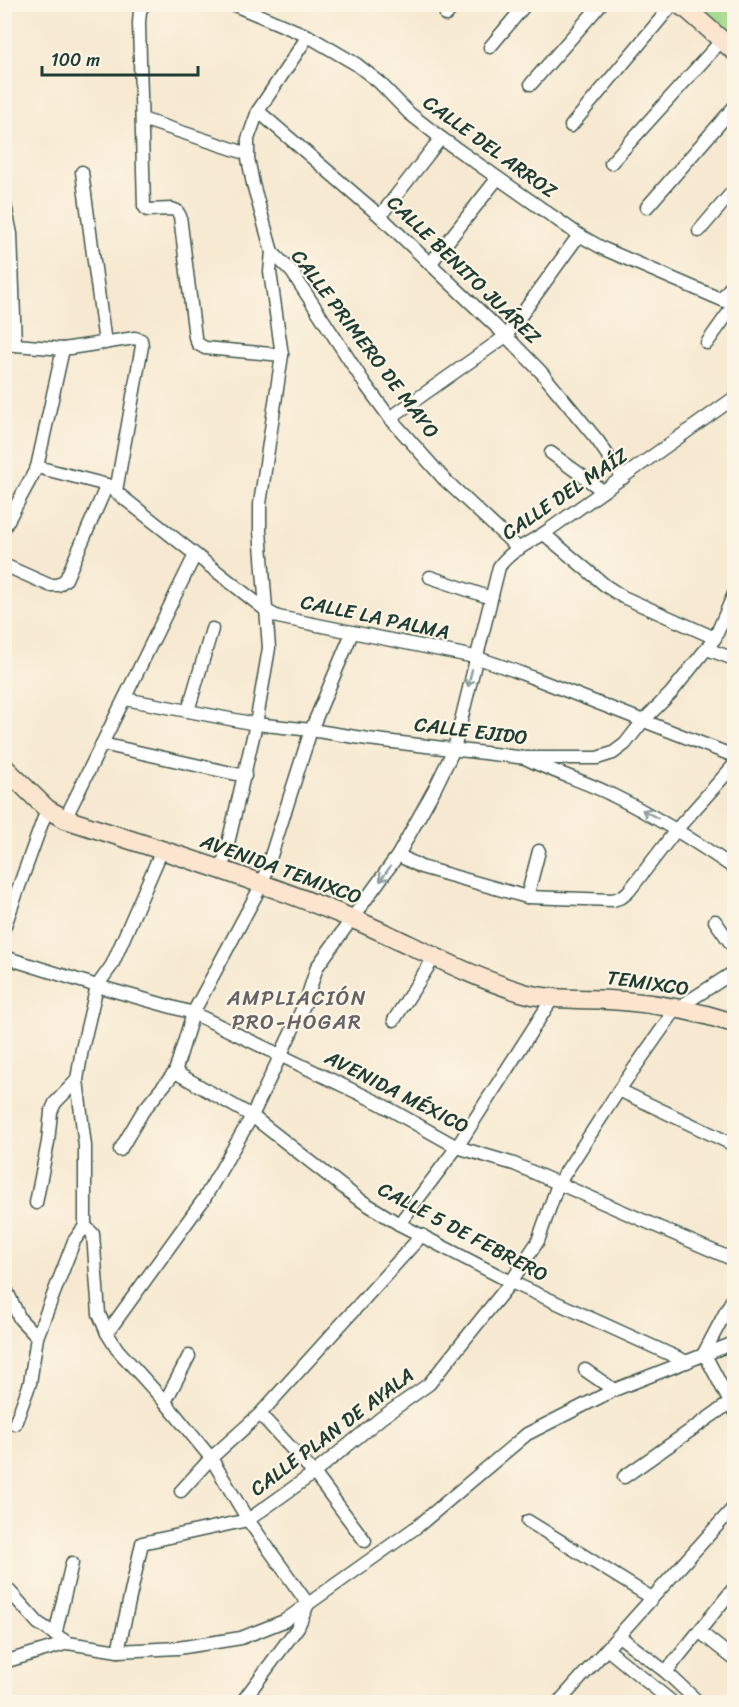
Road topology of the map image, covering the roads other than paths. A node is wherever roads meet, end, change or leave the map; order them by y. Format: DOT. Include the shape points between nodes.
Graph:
graph roads {
  1 [pos="144,4"];
  2 [pos="232,4"];
  3 [pos="454,4"];
  4 [pos="526,4"];
  5 [pos="601,4"];
  6 [pos="682,6"];
  7 [pos="446,15"];
  8 [pos="308,36"];
  9 [pos="728,45"];
  10 [pos="490,47"];
  11 [pos="531,84"];
  12 [pos="735,107"];
  13 [pos="258,111"];
  14 [pos="142,119"];
  15 [pos="571,126"];
  16 [pos="441,138"];
  17 [pos="248,154"];
  18 [pos="611,163"];
  19 [pos="82,172"];
  20 [pos="497,179"];
  21 [pos="735,190"];
  22 [pos="4,200"];
  23 [pos="647,207"];
  24 [pos="380,216"];
  25 [pos="699,231"];
  26 [pos="579,235"];
  27 [pos="272,252"];
  28 [pos="429,264"];
  29 [pos="735,283"];
  30 [pos="721,299"];
  31 [pos="735,305"];
  32 [pos="506,336"];
  33 [pos="105,343"];
  34 [pos="707,343"];
  35 [pos="10,345"];
  36 [pos="63,349"];
  37 [pos="282,355"];
  38 [pos="735,398"];
  39 [pos="390,418"];
  40 [pos="551,453"];
  41 [pos="38,467"];
  42 [pos="623,478"];
  43 [pos="111,488"];
  44 [pos="603,491"];
  45 [pos="4,528"];
  46 [pos="544,534"];
  47 [pos="519,549"];
  48 [pos="195,555"];
  49 [pos="4,565"];
  50 [pos="430,577"];
  51 [pos="735,594"];
  52 [pos="491,598"];
  53 [pos="267,611"];
  54 [pos="212,629"];
  55 [pos="352,633"];
  56 [pos="715,638"];
  57 [pos="707,649"];
  58 [pos="475,657"];
  59 [pos="735,658"];
  60 [pos="125,699"];
  61 [pos="188,711"];
  62 [pos="643,721"];
  63 [pos="256,724"];
  64 [pos="311,730"];
  65 [pos="102,744"];
  66 [pos="454,749"];
  67 [pos="735,756"];
  68 [pos="526,758"];
  69 [pos="735,765"];
  70 [pos="4,767"];
  71 [pos="245,776"];
  72 [pos="47,809"];
  73 [pos="65,819"];
  74 [pos="677,829"];
  75 [pos="162,850"];
  76 [pos="539,851"];
  77 [pos="398,855"];
  78 [pos="735,868"];
  79 [pos="222,869"];
  80 [pos="262,884"];
  81 [pos="527,897"];
  82 [pos="353,920"];
  83 [pos="715,921"];
  84 [pos="4,928"];
  85 [pos="735,948"];
  86 [pos="4,957"];
  87 [pos="435,957"];
  88 [pos="735,972"];
  89 [pos="97,986"];
  90 [pos="554,996"];
  91 [pos="676,1009"];
  92 [pos="193,1012"];
  93 [pos="394,1020"];
  94 [pos="735,1023"];
  95 [pos="280,1055"];
  96 [pos="175,1072"];
  97 [pos="77,1080"];
  98 [pos="619,1090"];
  99 [pos="252,1116"];
  100 [pos="735,1145"];
  101 [pos="457,1147"];
  102 [pos="120,1150"];
  103 [pos="558,1184"];
  104 [pos="36,1203"];
  105 [pos="399,1224"];
  106 [pos="85,1226"];
  107 [pos="422,1235"];
  108 [pos="735,1260"];
  109 [pos="511,1282"];
  110 [pos="4,1285"];
  111 [pos="735,1296"];
  112 [pos="107,1333"];
  113 [pos="37,1337"];
  114 [pos="735,1343"];
  115 [pos="704,1353"];
  116 [pos="189,1356"];
  117 [pos="687,1362"];
  118 [pos="585,1370"];
  119 [pos="614,1390"];
  120 [pos="165,1402"];
  121 [pos="733,1405"];
  122 [pos="260,1414"];
  123 [pos="15,1424"];
  124 [pos="211,1458"];
  125 [pos="314,1473"];
  126 [pos="624,1477"];
  127 [pos="181,1491"];
  128 [pos="735,1507"];
  129 [pos="248,1520"];
  130 [pos="528,1521"];
  131 [pos="365,1541"];
  132 [pos="72,1563"];
  133 [pos="4,1585"];
  134 [pos="735,1588"];
  135 [pos="652,1598"];
  136 [pos="308,1604"];
  137 [pos="700,1632"];
  138 [pos="55,1635"];
  139 [pos="619,1636"];
  140 [pos="68,1643"];
  141 [pos="607,1649"];
  142 [pos="118,1651"];
  143 [pos="735,1659"];
  144 [pos="4,1662"];
  145 [pos="666,1672"];
  146 [pos="242,1702"];
  147 [pos="559,1702"];
  148 [pos="672,1702"];
  149 [pos="698,1702"];
  1 -- 14 [label="street" via="139,23"];
  2 -- 8 [label="street, CALLE DEL ARROZ"];
  3 -- 7 [label="street"];
  4 -- 10 [label="street"];
  5 -- 11 [label="street"];
  6 -- 9 [label="main road"];
  6 -- 15 [label="street"];
  8 -- 13 [label="street, CALLE PRIMERO DE MAYO"];
  8 -- 16 [label="street, CALLE DEL ARROZ" via="356,64"];
  9 -- 18 [label="street"];
  12 -- 23 [label="street"];
  13 -- 17 [label="street, CALLE PRIMERO DE MAYO" via="249,132"];
  13 -- 24 [label="street, CALLE BENITO JUÁREZ"];
  14 -- 17 [label="street"];
  14 -- 37 [label="street" via="144,206 147,210 172,209 180,216 198,345"];
  16 -- 20 [label="street, CALLE DEL ARROZ"];
  16 -- 24 [label="street"];
  17 -- 27 [label="street, CALLE PRIMERO DE MAYO"];
  19 -- 33 [label="street"];
  20 -- 26 [label="street, CALLE DEL ARROZ"];
  20 -- 28 [label="street"];
  21 -- 25 [label="street"];
  22 -- 35 [label="street" via="11,234"];
  24 -- 28 [label="street, CALLE BENITO JUÁREZ"];
  26 -- 30 [label="street, CALLE DEL ARROZ"];
  26 -- 32 [label="street"];
  27 -- 37 [label="street" via="270,272"];
  27 -- 39 [label="street, CALLE PRIMERO DE MAYO" via="292,272"];
  28 -- 32 [label="street, CALLE BENITO JUÁREZ"];
  29 -- 30 [label="street"];
  30 -- 31 [label="street, CALLE DEL ARROZ"];
  31 -- 34 [label="street"];
  32 -- 39 [label="street"];
  32 -- 42 [label="street, CALLE BENITO JUÁREZ" via="542,372"];
  33 -- 36 [label="street"];
  33 -- 43 [label="street" via="135,338 141,340 142,346"];
  35 -- 36 [label="street"];
  36 -- 41 [label="street"];
  37 -- 53 [label="street" via="260,504"];
  38 -- 42 [label="street, CALLE DEL MAÍZ"];
  39 -- 47 [label="street, CALLE PRIMERO DE MAYO" via="444,479"];
  40 -- 44 [label="street"];
  41 -- 43 [label="street, CALLE LA PALMA"];
  41 -- 45 [label="street"];
  42 -- 44 [label="street, CALLE DEL MAÍZ"];
  43 -- 48 [label="street, CALLE LA PALMA"];
  43 -- 49 [label="street" via="66,579 58,585 49,585"];
  44 -- 46 [label="street, CALLE DEL MAÍZ"];
  46 -- 47 [label="street, CALLE DEL MAÍZ"];
  46 -- 56 [label="street" via="623,597"];
  47 -- 52 [label="street, CALLE DEL MAÍZ" via="499,567"];
  48 -- 53 [label="street, CALLE LA PALMA"];
  48 -- 60 [label="street"];
  50 -- 52 [label="street"];
  51 -- 56 [label="street, CALLE EJIDO"];
  52 -- 58 [label="street, CALLE DEL MAÍZ"];
  53 -- 55 [label="street, CALLE LA PALMA" via="278,617"];
  53 -- 63 [label="street" via="269,648"];
  54 -- 61 [label="street"];
  55 -- 58 [label="street, CALLE LA PALMA"];
  55 -- 64 [label="street"];
  56 -- 57 [label="street, CALLE EJIDO"];
  57 -- 59 [label="street"];
  57 -- 62 [label="street, CALLE EJIDO"];
  58 -- 62 [label="street, CALLE LA PALMA"];
  58 -- 66 [label="street, CALLE DEL MAÍZ, one-way"];
  60 -- 61 [label="street, CALLE EJIDO"];
  60 -- 65 [label="street"];
  61 -- 63 [label="street, CALLE EJIDO"];
  62 -- 67 [label="street, CALLE LA PALMA"];
  62 -- 68 [label="street, CALLE EJIDO" via="613,753 597,758"];
  63 -- 64 [label="street, CALLE EJIDO"];
  63 -- 71 [label="street"];
  64 -- 66 [label="street, CALLE EJIDO"];
  64 -- 80 [label="street"];
  65 -- 71 [label="street"];
  65 -- 73 [label="street"];
  66 -- 68 [label="street, CALLE EJIDO"];
  66 -- 77 [label="street, CALLE DEL MAÍZ"];
  74 -- 68 [label="street, one-way" via="610,794"];
  69 -- 74 [label="street"];
  70 -- 72 [label="main road, AVENIDA TEMIXCO"];
  71 -- 79 [label="street"];
  72 -- 73 [label="main road, AVENIDA TEMIXCO"];
  72 -- 84 [label="street"];
  73 -- 75 [label="main road, AVENIDA TEMIXCO"];
  74 -- 78 [label="street"];
  74 -- 81 [label="street" via="622,897"];
  75 -- 79 [label="main road, AVENIDA TEMIXCO"];
  75 -- 89 [label="street" via="112,965"];
  76 -- 81 [label="street"];
  77 -- 81 [label="street" via="421,867"];
  77 -- 82 [label="street, CALLE DEL MAÍZ, one-way"];
  79 -- 80 [label="main road, AVENIDA TEMIXCO"];
  80 -- 82 [label="main road, AVENIDA TEMIXCO"];
  80 -- 92 [label="street"];
  82 -- 87 [label="main road, AVENIDA TEMIXCO"];
  82 -- 95 [label="street, CALLE DEL MAÍZ" via="317,968"];
  83 -- 85 [label="street"];
  86 -- 89 [label="street, AVENIDA MÉXICO"];
  87 -- 90 [label="main road, AVENIDA TEMIXCO" via="527,994"];
  87 -- 93 [label="street"];
  88 -- 91 [label="street, CALLE PLAN DE AYALA"];
  89 -- 92 [label="street, AVENIDA MÉXICO"];
  89 -- 97 [label="street"];
  90 -- 91 [label="main road, TEMIXCO"];
  90 -- 101 [label="street"];
  91 -- 94 [label="main road, TEMIXCO"];
  91 -- 98 [label="street, CALLE PLAN DE AYALA"];
  92 -- 95 [label="street, AVENIDA MÉXICO"];
  92 -- 96 [label="street"];
  95 -- 99 [label="street, CALLE DEL MAÍZ"];
  95 -- 101 [label="street, AVENIDA MÉXICO" via="379,1103"];
  96 -- 99 [label="street, CALLE 5 DE FEBRERO"];
  96 -- 102 [label="street" via="142,1111"];
  97 -- 104 [label="street" via="51,1112"];
  97 -- 106 [label="street" via="85,1146"];
  98 -- 100 [label="street"];
  98 -- 103 [label="street, CALLE PLAN DE AYALA"];
  99 -- 105 [label="street, CALLE 5 DE FEBRERO" via="357,1197"];
  99 -- 112 [label="street, CALLE DEL MAÍZ" via="204,1199"];
  101 -- 103 [label="street, AVENIDA MÉXICO" via="514,1164"];
  101 -- 105 [label="street"];
  103 -- 108 [label="street, AVENIDA MÉXICO"];
  103 -- 109 [label="street, CALLE PLAN DE AYALA" via="538,1241"];
  105 -- 107 [label="street, CALLE 5 DE FEBRERO"];
  106 -- 112 [label="street" via="93,1234 99,1314"];
  106 -- 113 [label="street" via="74,1241"];
  107 -- 109 [label="street, CALLE 5 DE FEBRERO"];
  107 -- 122 [label="street"];
  109 -- 117 [label="street, CALLE 5 DE FEBRERO"];
  109 -- 125 [label="street, CALLE PLAN DE AYALA" via="429,1384"];
  110 -- 113 [label="street" via="20,1319"];
  111 -- 115 [label="street"];
  112 -- 120 [label="street"];
  113 -- 123 [label="street" via="30,1383"];
  114 -- 115 [label="street"];
  115 -- 117 [label="street"];
  115 -- 121 [label="street"];
  116 -- 120 [label="street"];
  117 -- 119 [label="street"];
  118 -- 119 [label="street"];
  119 -- 136 [label="street" via="527,1434 418,1526"];
  120 -- 124 [label="street"];
  121 -- 126 [label="street"];
  122 -- 124 [label="street"];
  122 -- 125 [label="street"];
  124 -- 127 [label="street"];
  124 -- 129 [label="street"];
  125 -- 129 [label="street, CALLE PLAN DE AYALA"];
  125 -- 131 [label="street"];
  128 -- 135 [label="street"];
  129 -- 136 [label="street"];
  129 -- 142 [label="street, CALLE PLAN DE AYALA" via="142,1543"];
  130 -- 135 [label="street"];
  132 -- 138 [label="street"];
  133 -- 138 [label="street" via="38,1623"];
  134 -- 137 [label="street"];
  135 -- 139 [label="street"];
  136 -- 142 [label="street" via="285,1621 241,1638 178,1648"];
  136 -- 146 [label="street" via="298,1627"];
  137 -- 143 [label="street"];
  137 -- 145 [label="street"];
  138 -- 140 [label="street"];
  139 -- 141 [label="street"];
  139 -- 145 [label="street"];
  140 -- 142 [label="street"];
  140 -- 144 [label="street"];
  141 -- 147 [label="street"];
  141 -- 148 [label="street"];
  145 -- 149 [label="street"];
}
